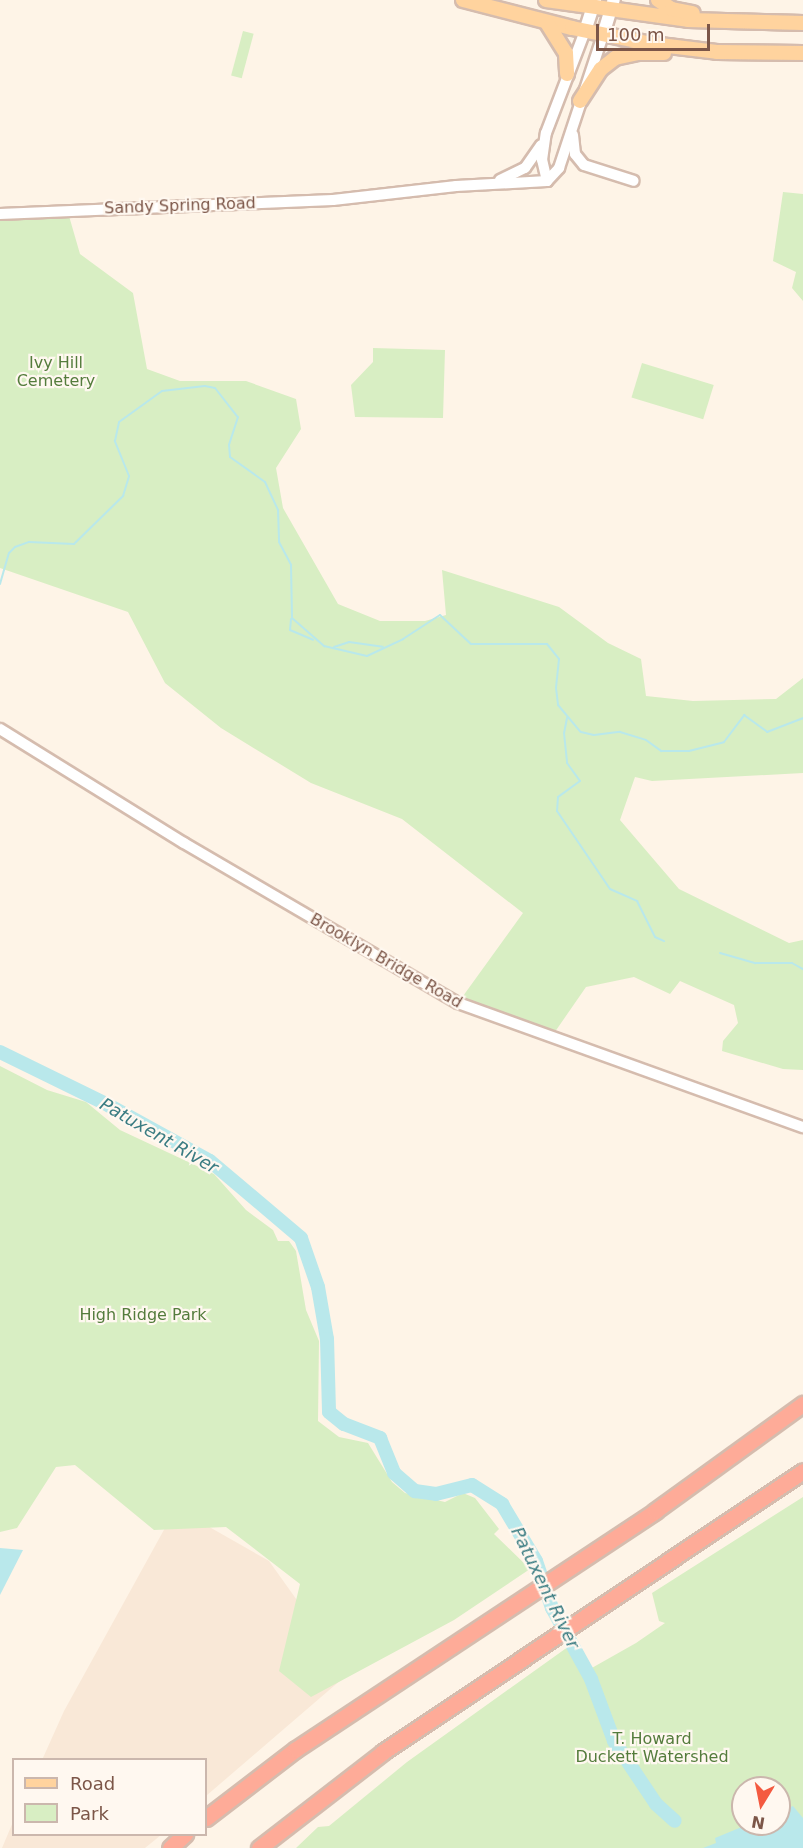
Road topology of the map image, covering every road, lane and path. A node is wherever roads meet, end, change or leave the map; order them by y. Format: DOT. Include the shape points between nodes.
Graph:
graph roads {
  1 [pos="463,0"];
  2 [pos="546,0"];
  3 [pos="657,0"];
  4 [pos="594,4"];
  5 [pos="613,6"];
  6 [pos="547,23"];
  7 [pos="797,23"];
  8 [pos="585,31"];
  9 [pos="603,35"];
  10 [pos="803,53"];
  11 [pos="756,54"];
  12 [pos="567,74"];
  13 [pos="580,101"];
  14 [pos="573,122"];
  15 [pos="546,133"];
  16 [pos="547,181"];
  17 [pos="634,181"];
  18 [pos="493,183"];
  19 [pos="0,214"];
  20 [pos="0,729"];
  21 [pos="803,1127"];
  22 [pos="803,1404"];
  23 [pos="803,1471"];
  24 [pos="207,1817"];
  25 [pos="183,1836"];
  26 [pos="170,1848"];
  27 [pos="259,1848"];
  1 -- 6 [label="main road"];
  2 -- 4 [label="main road"];
  3 -- 7 [label="main road" via="688,12"];
  4 -- 5 [label="main road"];
  4 -- 8 [label="main road"];
  5 -- 7 [label="main road" via="698,21"];
  5 -- 9 [label="main road"];
  6 -- 8 [label="main road"];
  6 -- 12 [label="main road" via="566,53"];
  8 -- 9 [label="main road"];
  8 -- 12 [label="street"];
  9 -- 11 [label="main road" via="686,49"];
  9 -- 13 [label="street"];
  10 -- 11 [label="main road"];
  11 -- 13 [label="main road" via="627,54 601,69"];
  12 -- 15 [label="street"];
  13 -- 14 [label="street"];
  14 -- 16 [label="street" via="559,168"];
  14 -- 17 [label="street" via="573,147 584,165"];
  15 -- 16 [label="street" via="542,160"];
  15 -- 18 [label="street" via="525,168"];
  16 -- 18 [label="street, Sandy Spring Road"];
  18 -- 19 [label="street, Sandy Spring Road" via="360,196"];
  20 -- 21 [label="street, Brooklyn Bridge Road" via="184,843 458,1003"];
  22 -- 24 [label="highway" via="614,1538 296,1749"];
  23 -- 27 [label="highway" via="327,1792"];
  25 -- 26 [label="highway"];
}
